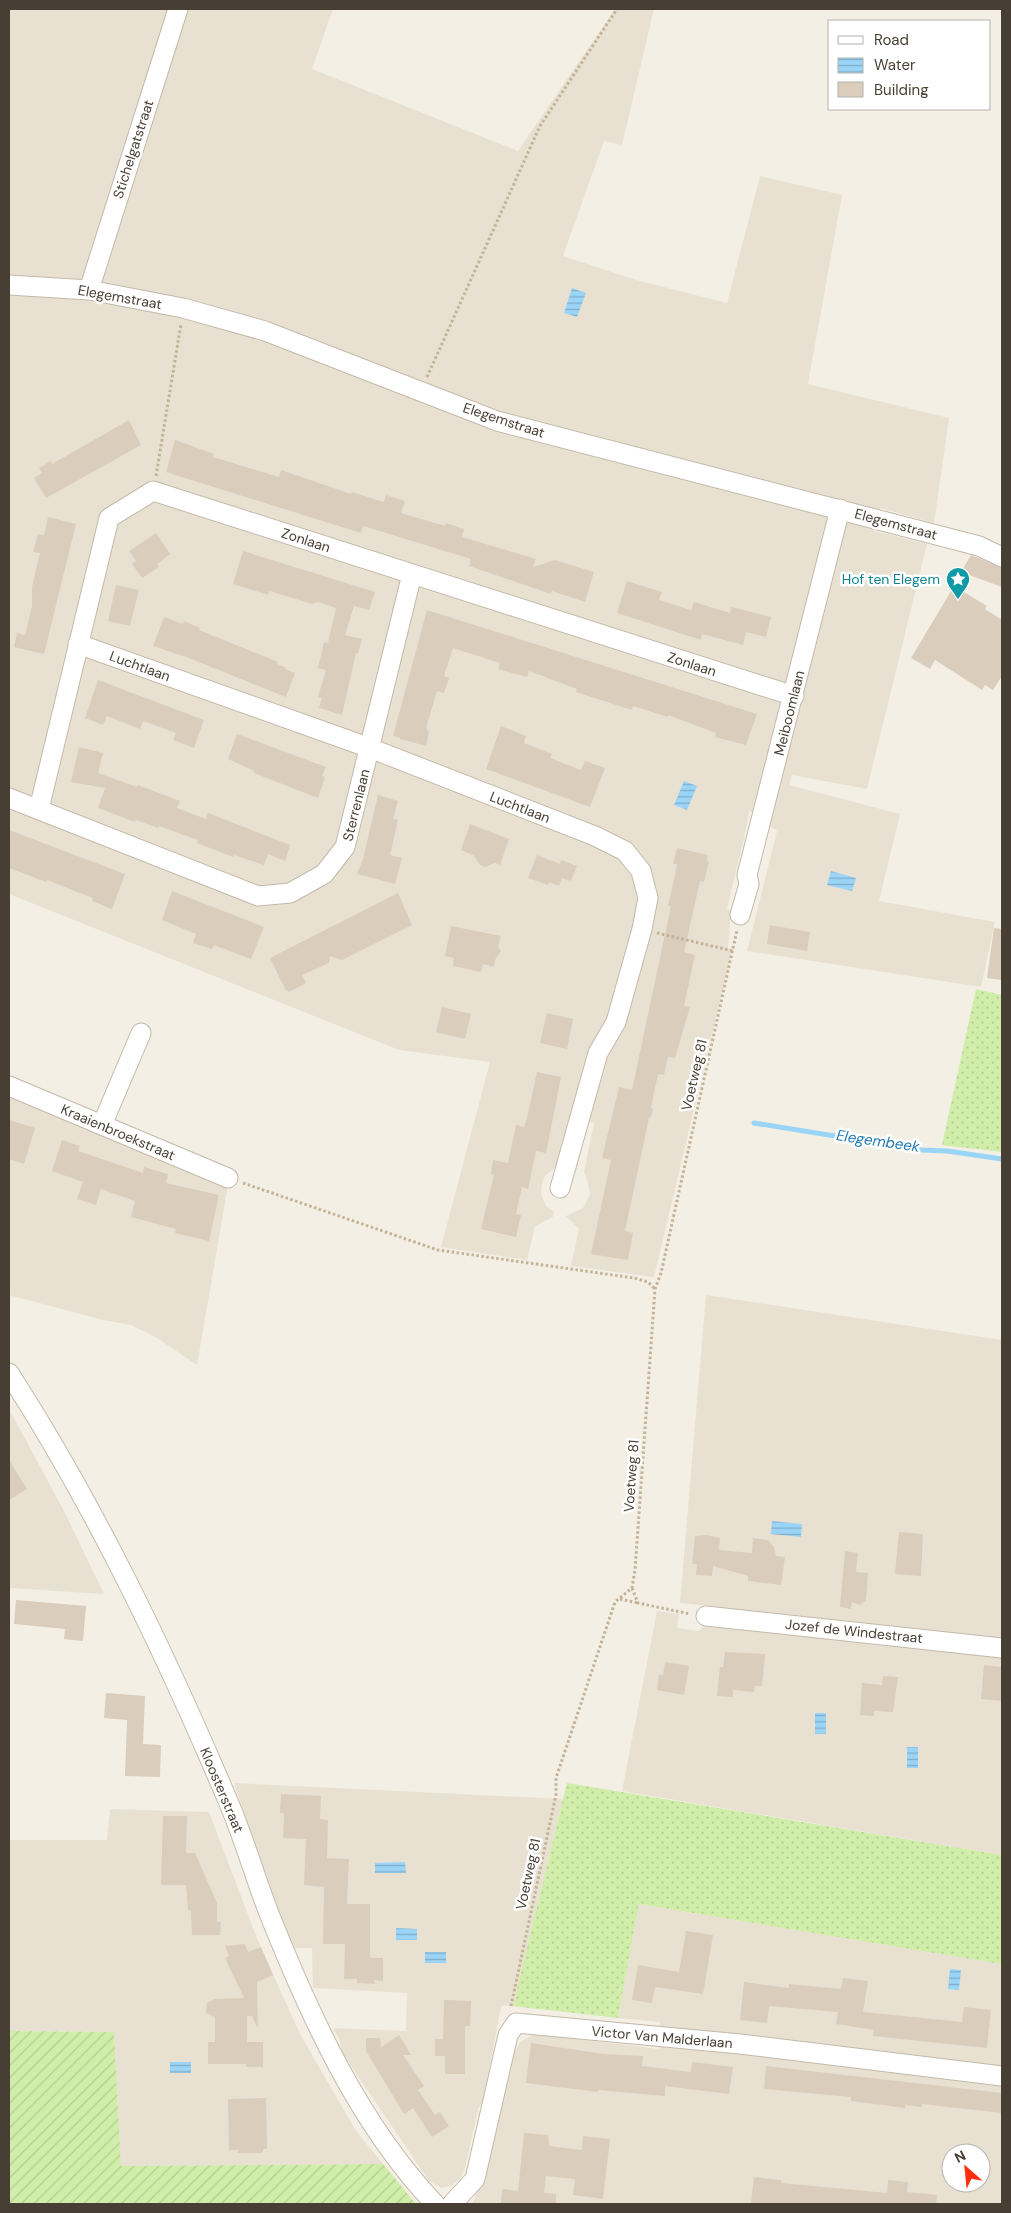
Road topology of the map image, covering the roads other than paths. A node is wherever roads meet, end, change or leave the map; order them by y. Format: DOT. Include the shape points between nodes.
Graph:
graph roads {
  1 [pos="178,9"];
  2 [pos="9,285"];
  3 [pos="88,290"];
  4 [pos="840,509"];
  5 [pos="1002,557"];
  6 [pos="412,574"];
  7 [pos="78,644"];
  8 [pos="794,696"];
  9 [pos="370,748"];
  10 [pos="9,798"];
  11 [pos="39,809"];
  12 [pos="740,916"];
  13 [pos="141,1033"];
  14 [pos="9,1086"];
  15 [pos="102,1125"];
  16 [pos="228,1178"];
  17 [pos="560,1188"];
  18 [pos="9,1373"];
  19 [pos="706,1616"];
  20 [pos="1002,1648"];
  21 [pos="1002,2076"];
  22 [pos="435,2204"];
  23 [pos="452,2204"];
  1 -- 3 [label="street, Stichelgatstraat"];
  2 -- 3 [label="street, Elegemstraat"];
  3 -- 4 [label="street, Elegemstraat" via="183,308 265,331 497,421"];
  4 -- 5 [label="street, Elegemstraat" via="978,546"];
  4 -- 8 [label="street, Meiboomlaan"];
  6 -- 7 [label="street, Zonlaan" via="153,491 109,518"];
  6 -- 8 [label="street, Zonlaan"];
  6 -- 9 [label="street, Sterrenlaan"];
  7 -- 9 [label="street, Luchtlaan"];
  7 -- 11 [label="street"];
  8 -- 12 [label="street, Meiboomlaan" via="747,875 749,884"];
  9 -- 11 [label="street, Sterrenlaan" via="346,848 324,874 290,893 258,896"];
  9 -- 17 [label="street, Luchtlaan" via="595,836 625,850 641,871 648,898 642,929 616,1022 598,1052"];
  10 -- 11 [label="street, Sterrenlaan"];
  13 -- 15 [label="street"];
  14 -- 15 [label="street, Kraaienbroekstraat"];
  15 -- 16 [label="street, Kraaienbroekstraat"];
  18 -- 22 [label="street, Kloosterstraat" via="46,1430 138,1599 228,1802 270,1915 317,2026 371,2122"];
  19 -- 20 [label="street, Jozef de Windestraat"];
  21 -- 23 [label="street, Victor Van Malderlaan" via="740,2044 516,2023 508,2035 475,2179"];
}
